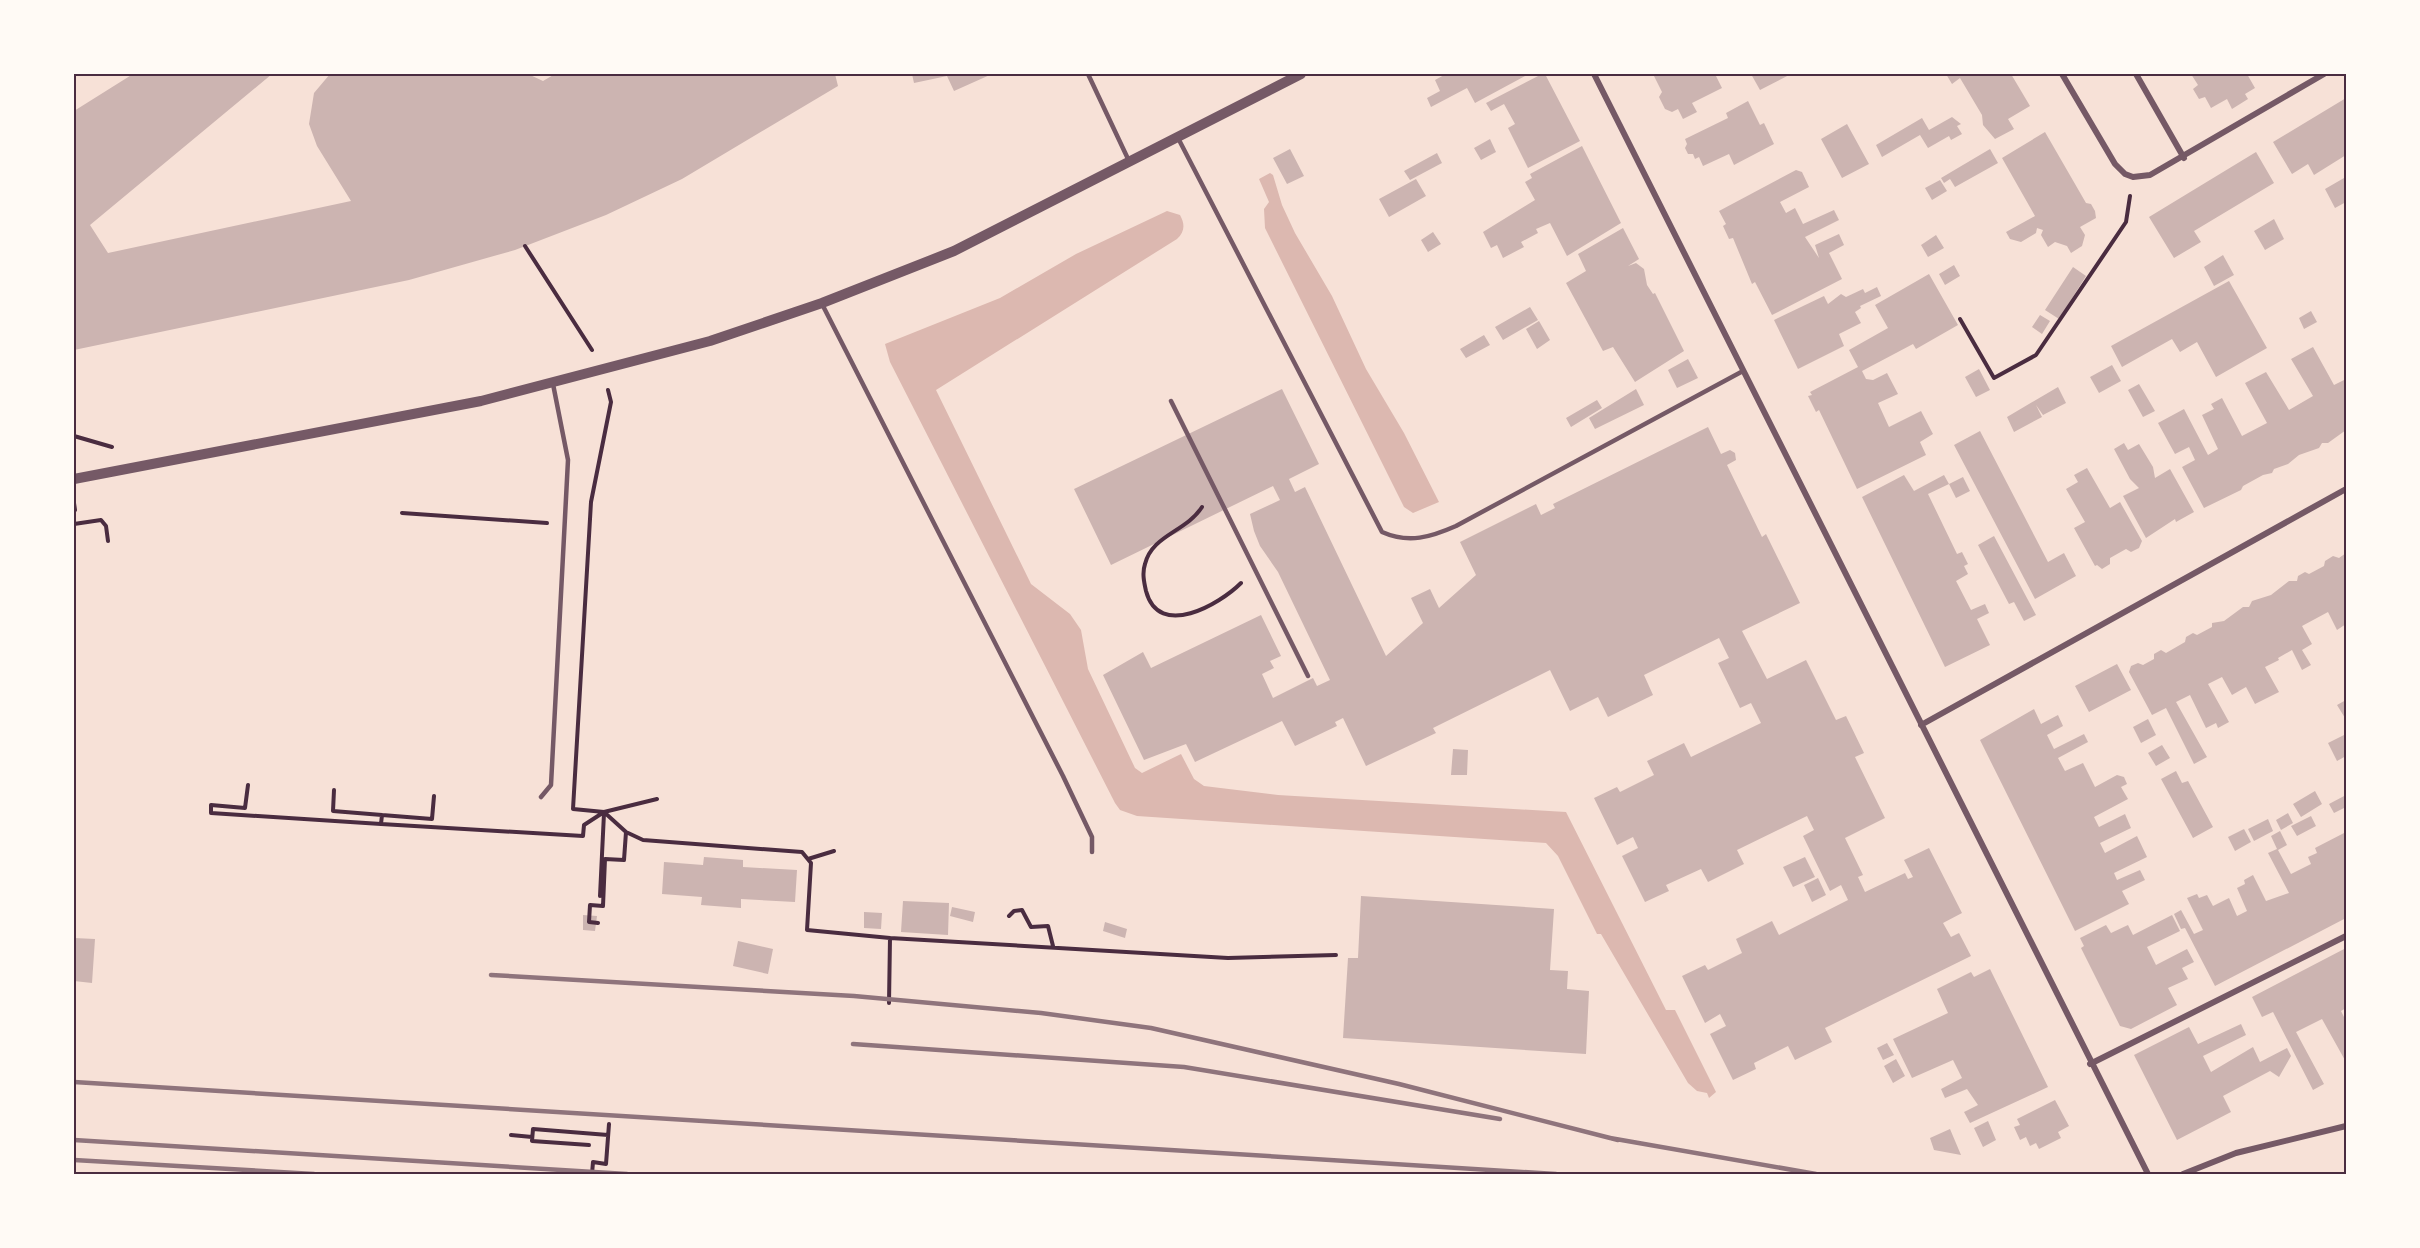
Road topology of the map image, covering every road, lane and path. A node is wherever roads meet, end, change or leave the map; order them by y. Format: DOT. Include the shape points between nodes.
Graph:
graph roads {
  1 [pos="1088,74"];
  2 [pos="1301,74"];
  3 [pos="1594,74"];
  4 [pos="2062,74"];
  5 [pos="2136,74"];
  6 [pos="2324,74"];
  7 [pos="1178,138"];
  8 [pos="2184,158"];
  9 [pos="1130,162"];
  10 [pos="2133,177"];
  11 [pos="525,246"];
  12 [pos="822,303"];
  13 [pos="1960,319"];
  14 [pos="603,371"];
  15 [pos="1743,371"];
  16 [pos="553,384"];
  17 [pos="1171,401"];
  18 [pos="74,479"];
  19 [pos="1210,479"];
  20 [pos="2346,489"];
  21 [pos="74,502"];
  22 [pos="75,510"];
  23 [pos="402,513"];
  24 [pos="74,524"];
  25 [pos="565,525"];
  26 [pos="589,526"];
  27 [pos="108,541"];
  28 [pos="1252,564"];
  29 [pos="1308,676"];
  30 [pos="1921,724"];
  31 [pos="248,785"];
  32 [pos="334,790"];
  33 [pos="434,796"];
  34 [pos="541,797"];
  35 [pos="657,799"];
  36 [pos="604,812"];
  37 [pos="382,815"];
  38 [pos="381,824"];
  39 [pos="626,832"];
  40 [pos="834,851"];
  41 [pos="1092,852"];
  42 [pos="808,859"];
  43 [pos="600,896"];
  44 [pos="1010,916"];
  45 [pos="598,923"];
  46 [pos="2346,936"];
  47 [pos="890,938"];
  48 [pos="1053,946"];
  49 [pos="1336,955"];
  50 [pos="889,1003"];
  51 [pos="2090,1064"];
  52 [pos="609,1124"];
  53 [pos="2346,1126"];
  54 [pos="511,1135"];
  55 [pos="608,1135"];
  56 [pos="532,1137"];
  57 [pos="588,1145"];
  58 [pos="592,1174"];
  59 [pos="2148,1174"];
  60 [pos="2183,1174"];
  1 -- 9 [label="lane"];
  2 -- 7 [label="street"];
  3 -- 15 [label="street"];
  4 -- 10 [label="street" via="2115,164"];
  5 -- 8 [label="street"];
  6 -- 8 [label="street"];
  7 -- 9 [label="street"];
  7 -- 15 [label="lane" via="1382,532 1394,537 1419,538 1456,526"];
  8 -- 10 [label="street" via="2150,175"];
  9 -- 12 [label="street" via="954,251"];
  10 -- 13 [label="path" via="2126,222 2036,355 1994,378"];
  11 -- 14 [label="path"];
  12 -- 14 [label="street" via="710,341"];
  12 -- 41 [label="lane" via="1063,776 1092,837"];
  14 -- 16 [label="street"];
  14 -- 26 [label="path" via="611,402"];
  15 -- 30 [label="street"];
  16 -- 18 [label="street"];
  16 -- 25 [label="lane" via="567,460"];
  17 -- 19 [label="lane"];
  19 -- 28 [label="lane"];
  19 -- 28 [label="path" via="1208,492 1193,519 1159,541 1148,554 1143,572 1148,597 1169,615 1208,608 1231,592"];
  20 -- 30 [label="street"];
  21 -- 22 [label="path"];
  23 -- 25 [label="path"];
  24 -- 27 [label="path" via="101,520"];
  25 -- 26 [label="path"];
  25 -- 34 [label="lane" via="551,785"];
  26 -- 36 [label="path" via="573,809"];
  28 -- 29 [label="lane"];
  30 -- 51 [label="street"];
  31 -- 38 [label="path" via="245,808 211,805 211,813"];
  32 -- 37 [label="path" via="333,811"];
  33 -- 37 [label="path" via="432,819"];
  35 -- 36 [label="path"];
  36 -- 38 [label="path" via="584,825 583,836"];
  36 -- 39 [label="path"];
  36 -- 43 [label="path"];
  37 -- 38 [label="path"];
  39 -- 42 [label="path" via="643,840 802,852"];
  39 -- 45 [label="path" via="624,860 605,859 603,906 590,905 589,922"];
  40 -- 42 [label="path"];
  42 -- 47 [label="path" via="811,863 807,930"];
  44 -- 48 [label="path" via="1023,910 1031,927 1048,926"];
  46 -- 51 [label="street"];
  47 -- 48 [label="path"];
  47 -- 50 [label="path"];
  48 -- 49 [label="path" via="1228,958"];
  51 -- 59 [label="street"];
  52 -- 55 [label="path"];
  53 -- 60 [label="street" via="2236,1153"];
  54 -- 56 [label="path"];
  55 -- 56 [label="path" via="532,1129"];
  55 -- 58 [label="path" via="606,1164 593,1162"];
  56 -- 57 [label="path" via="532,1141"];
}
